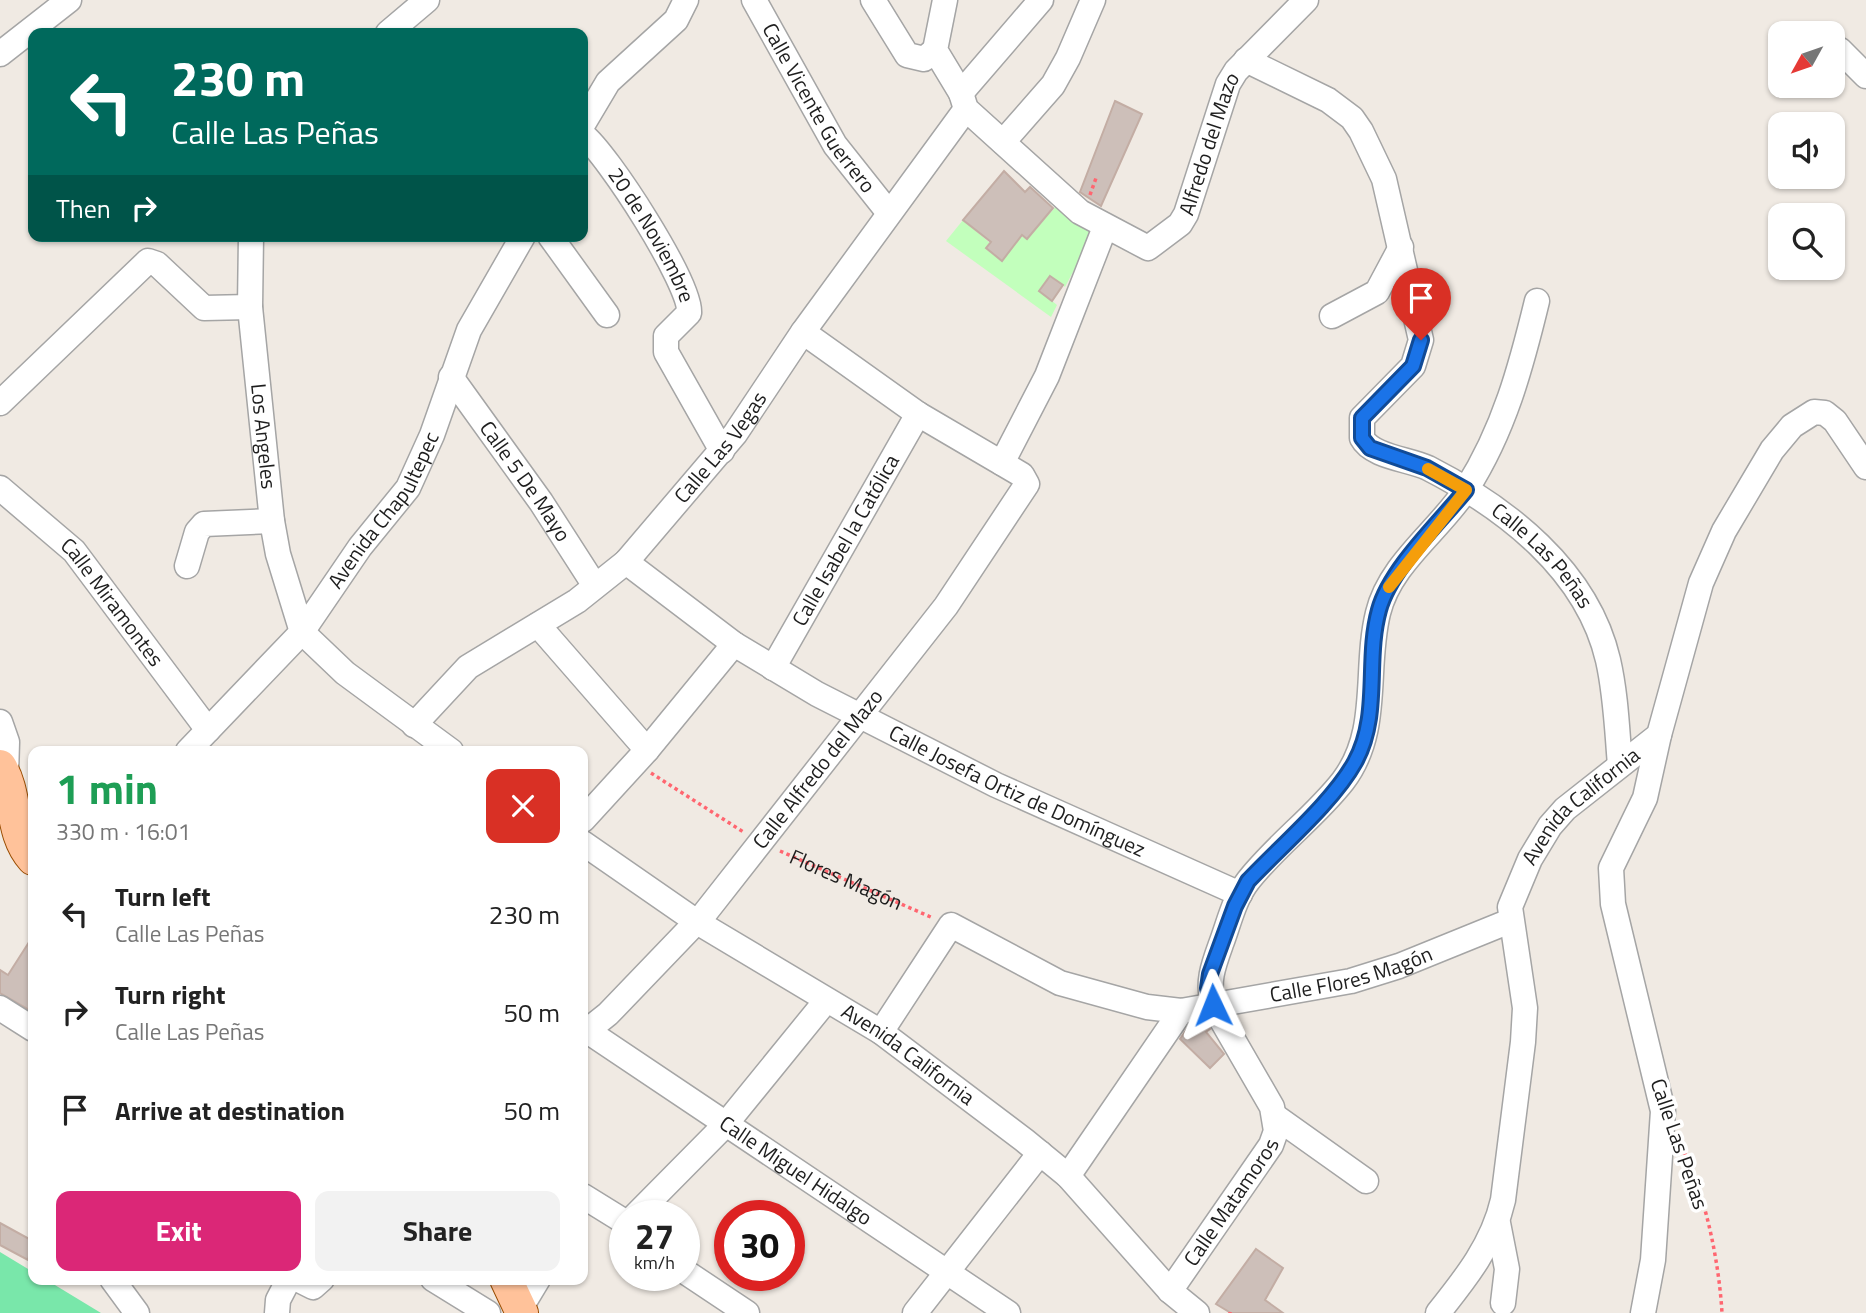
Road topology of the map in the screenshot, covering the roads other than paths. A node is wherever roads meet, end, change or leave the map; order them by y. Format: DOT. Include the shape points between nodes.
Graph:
graph roads {
  1 [pos="69,0"];
  2 [pos="686,0"];
  3 [pos="754,0"];
  4 [pos="873,0"];
  5 [pos="945,0"];
  6 [pos="1041,0"];
  7 [pos="1093,0"];
  8 [pos="1306,0"];
  9 [pos="421,2"];
  10 [pos="33,28"];
  11 [pos="393,28"];
  12 [pos="28,32"];
  13 [pos="935,50"];
  14 [pos="0,54"];
  15 [pos="1845,55"];
  16 [pos="1246,60"];
  17 [pos="1866,76"];
  18 [pos="964,101"];
  19 [pos="588,116"];
  20 [pos="588,140"];
  21 [pos="1003,142"];
  22 [pos="889,213"];
  23 [pos="1105,228"];
  24 [pos="251,242"];
  25 [pos="519,242"];
  26 [pos="554,242"];
  27 [pos="1401,247"];
  28 [pos="1537,301"];
  29 [pos="250,307"];
  30 [pos="607,315"];
  31 [pos="1332,316"];
  32 [pos="803,332"];
  33 [pos="451,377"];
  34 [pos="0,403"];
  35 [pos="918,414"];
  36 [pos="722,451"];
  37 [pos="1002,463"];
  38 [pos="1866,467"];
  39 [pos="0,488"];
  40 [pos="1466,490"];
  41 [pos="272,521"];
  42 [pos="626,562"];
  43 [pos="187,566"];
  44 [pos="595,586"];
  45 [pos="538,625"];
  46 [pos="302,632"];
  47 [pos="734,644"];
  48 [pos="774,668"];
  49 [pos="859,715"];
  50 [pos="0,722"];
  51 [pos="414,725"];
  52 [pos="208,730"];
  53 [pos="1659,735"];
  54 [pos="194,746"];
  55 [pos="444,746"];
  56 [pos="641,756"];
  57 [pos="1620,765"];
  58 [pos="3,770"];
  59 [pos="588,814"];
  60 [pos="588,846"];
  61 [pos="28,853"];
  62 [pos="1240,894"];
  63 [pos="1510,921"];
  64 [pos="697,922"];
  65 [pos="825,1002"];
  66 [pos="1213,1005"];
  67 [pos="0,1008"];
  68 [pos="1181,1011"];
  69 [pos="28,1026"];
  70 [pos="588,1028"];
  71 [pos="881,1032"];
  72 [pos="588,1034"];
  73 [pos="1276,1117"];
  74 [pos="725,1125"];
  75 [pos="1040,1153"];
  76 [pos="1068,1175"];
  77 [pos="1366,1181"];
  78 [pos="651,1200"];
  79 [pos="588,1201"];
  80 [pos="609,1213"];
  81 [pos="1498,1223"];
  82 [pos="949,1271"];
  83 [pos="700,1282"];
  84 [pos="116,1285"];
  85 [pos="285,1285"];
  86 [pos="443,1285"];
  87 [pos="509,1285"];
  88 [pos="535,1285"];
  89 [pos="1170,1292"];
  90 [pos="1503,1303"];
  91 [pos="521,1311"];
  92 [pos="137,1313"];
  93 [pos="277,1313"];
  94 [pos="488,1313"];
  95 [pos="747,1313"];
  96 [pos="915,1313"];
  97 [pos="1008,1313"];
  98 [pos="1197,1313"];
  99 [pos="1438,1313"];
  100 [pos="1643,1313"];
  1 -- 10 [label="street"];
  2 -- 19 [label="street" via="677,20 617,71"];
  3 -- 22 [label="street, Calle Vicente Guerrero" via="835,145"];
  4 -- 13 [label="street" via="907,55 924,59"];
  5 -- 13 [label="street"];
  6 -- 18 [label="street, Calle Las Vegas"];
  7 -- 21 [label="street" via="1053,85"];
  8 -- 16 [label="street, Alfredo del Mazo"];
  9 -- 11 [label="street"];
  12 -- 14 [label="street"];
  13 -- 18 [label="street"];
  15 -- 17 [label="street"];
  16 -- 23 [label="street, Alfredo del Mazo" via="1228,84 1180,224 1148,248"];
  16 -- 27 [label="street, Calle Las Peñas" via="1328,100 1352,118 1378,162"];
  18 -- 21 [label="street"];
  18 -- 22 [label="street, Calle Las Vegas"];
  20 -- 36 [label="street, 20 de Noviembre" via="603,157 682,284 689,313 666,336 666,352"];
  21 -- 23 [label="street" via="1080,212"];
  22 -- 32 [label="street, Calle Las Vegas"];
  23 -- 37 [label="street" via="1047,376"];
  24 -- 29 [label="street, Los Angeles"];
  25 -- 33 [label="street, Avenida Chapultepec" via="468,330"];
  26 -- 30 [label="street"];
  27 -- 31 [label="street" via="1377,292"];
  27 -- 40 [label="street, Calle Las Peñas" via="1420,325 1419,353 1405,376 1362,418 1362,438 1370,448 1427,468"];
  28 -- 40 [label="street, Calle Matamoros" via="1505,415"];
  29 -- 34 [label="street" via="204,308 158,264 148,261"];
  29 -- 41 [label="street, Los Angeles"];
  32 -- 35 [label="street"];
  32 -- 36 [label="street, Calle Las Vegas"];
  33 -- 44 [label="street, Calle 5 De Mayo"];
  33 -- 46 [label="street, Avenida Chapultepec" via="408,488 360,547"];
  35 -- 37 [label="street"];
  35 -- 48 [label="street, Calle Isabel la Católica"];
  36 -- 42 [label="street, Calle Las Vegas"];
  37 -- 49 [label="street, Calle Alfredo del Mazo" via="1027,481 974,567"];
  38 -- 53 [label="street, Avenida California" via="1825,413 1804,416 1772,450 1724,531 1701,583"];
  39 -- 52 [label="street, Calle Miramontes" via="74,551"];
  40 -- 57 [label="street, Calle Las Peñas" via="1518,526 1576,586 1607,658 1616,701"];
  40 -- 62 [label="street, Calle Matamoros" via="1384,596 1375,631 1370,710 1356,760 1343,781"];
  41 -- 43 [label="street" via="204,524"];
  41 -- 46 [label="street, Los Angeles"];
  42 -- 44 [label="street, Calle Las Vegas"];
  42 -- 47 [label="street, Calle Josefa Ortiz de Domínguez"];
  44 -- 45 [label="street, Calle Las Vegas"];
  45 -- 51 [label="street, Calle Las Vegas" via="468,667"];
  45 -- 56 [label="street"];
  46 -- 51 [label="street" via="345,673"];
  46 -- 52 [label="street, Avenida Chapultepec"];
  47 -- 48 [label="street, Calle Josefa Ortiz de Domínguez"];
  47 -- 56 [label="street"];
  48 -- 49 [label="street, Calle Josefa Ortiz de Domínguez"];
  49 -- 62 [label="street, Calle Josefa Ortiz de Domínguez" via="996,785"];
  49 -- 64 [label="street, Calle Alfredo del Mazo"];
  50 -- 58 [label="street" via="7,742"];
  51 -- 55 [label="street"];
  52 -- 54 [label="street, Avenida Chapultepec"];
  53 -- 57 [label="street, Avenida California"];
  53 -- 100 [label="street, Calle Las Peñas" via="1645,798 1611,869 1611,886 1663,1111 1654,1250"];
  56 -- 59 [label="street"];
  57 -- 63 [label="street, Avenida California" via="1550,826 1516,890"];
  58 -- 61 [label="main road" via="14,820"];
  60 -- 64 [label="street, Avenida California"];
  62 -- 66 [label="street, Calle Matamoros" via="1210,974"];
  63 -- 66 [label="street, Calle Flores Magón" via="1351,981"];
  63 -- 81 [label="street, Avenida California" via="1522,977 1523,1042"];
  64 -- 65 [label="street, Avenida California"];
  64 -- 70 [label="street, Calle Alfredo del Mazo"];
  65 -- 71 [label="street, Avenida California"];
  65 -- 74 [label="street"];
  66 -- 68 [label="street, Calle Flores Magón"];
  66 -- 73 [label="street, Calle Matamoros"];
  67 -- 69 [label="street"];
  68 -- 71 [label="street, Calle Flores Magón" via="1147,1007 1060,983 951,925"];
  68 -- 76 [label="street"];
  71 -- 75 [label="street, Avenida California"];
  72 -- 74 [label="street, Calle Miguel Hidalgo"];
  73 -- 77 [label="street"];
  73 -- 89 [label="street, Calle Matamoros" via="1271,1145"];
  74 -- 78 [label="street"];
  74 -- 82 [label="street, Calle Miguel Hidalgo"];
  75 -- 76 [label="street, Avenida California"];
  75 -- 82 [label="street"];
  76 -- 89 [label="street, Avenida California"];
  79 -- 80 [label="street"];
  81 -- 90 [label="street" via="1507,1269"];
  81 -- 99 [label="street, Avenida California" via="1470,1272"];
  82 -- 96 [label="street"];
  82 -- 97 [label="street, Calle Miguel Hidalgo"];
  83 -- 95 [label="street"];
  84 -- 92 [label="street"];
  85 -- 93 [label="street"];
  86 -- 94 [label="street"];
  87 -- 91 [label="main road"];
  88 -- 91 [label="street"];
  89 -- 98 [label="street, Avenida California"];
}
